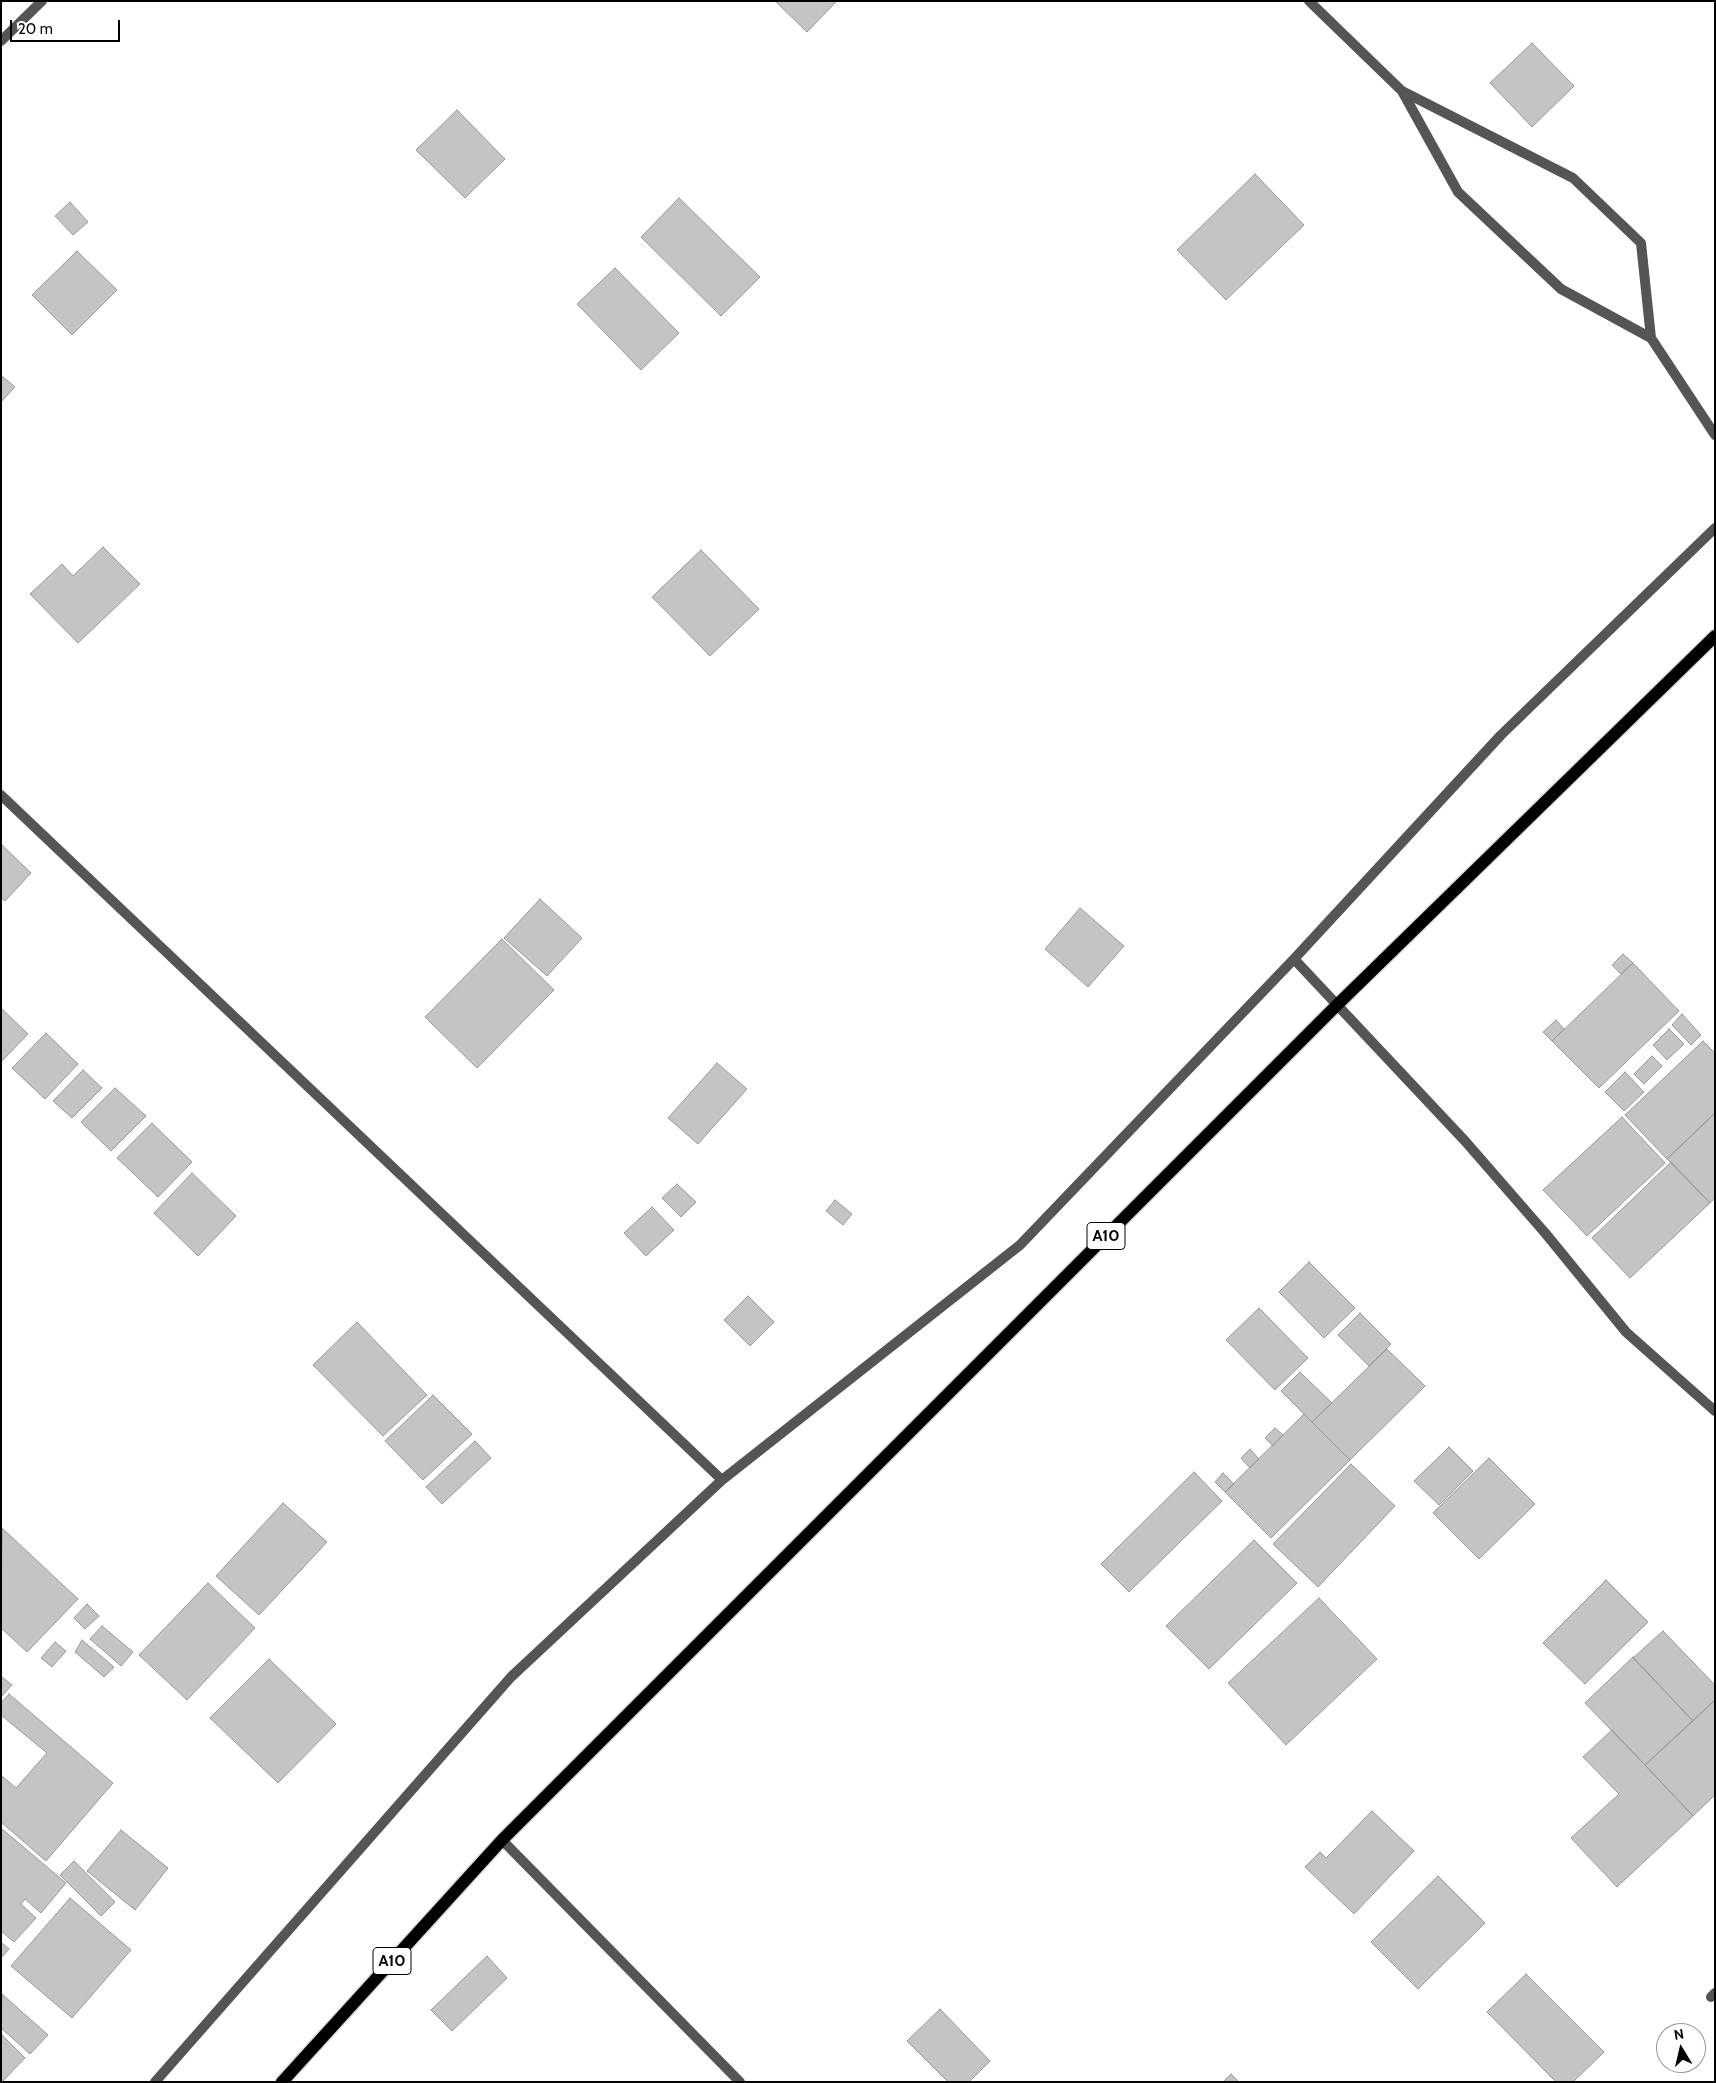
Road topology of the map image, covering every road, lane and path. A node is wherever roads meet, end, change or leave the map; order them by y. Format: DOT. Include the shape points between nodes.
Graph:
graph roads {
  1 [pos="42,1"];
  2 [pos="1310,1"];
  3 [pos="1,41"];
  4 [pos="1402,91"];
  5 [pos="1651,338"];
  6 [pos="1715,435"];
  7 [pos="1713,533"];
  8 [pos="1715,636"];
  9 [pos="1,795"];
  10 [pos="1294,959"];
  11 [pos="1338,1005"];
  12 [pos="1715,1412"];
  13 [pos="722,1480"];
  14 [pos="502,1840"];
  15 [pos="154,2082"];
  16 [pos="282,2082"];
  17 [pos="740,2082"];
  1 -- 3 [label="street"];
  2 -- 4 [label="street"];
  4 -- 5 [label="street" via="1458,192 1560,289"];
  4 -- 5 [label="street" via="1572,178 1641,243"];
  5 -- 6 [label="street"];
  7 -- 10 [label="street" via="1501,736"];
  8 -- 11 [label="main road, A10"];
  9 -- 13 [label="street"];
  10 -- 11 [label="street"];
  10 -- 13 [label="street" via="1020,1244"];
  11 -- 12 [label="street" via="1466,1141 1626,1332"];
  11 -- 14 [label="main road, A10"];
  13 -- 15 [label="street" via="511,1677"];
  14 -- 16 [label="main road, A10"];
  14 -- 17 [label="street"];
}
